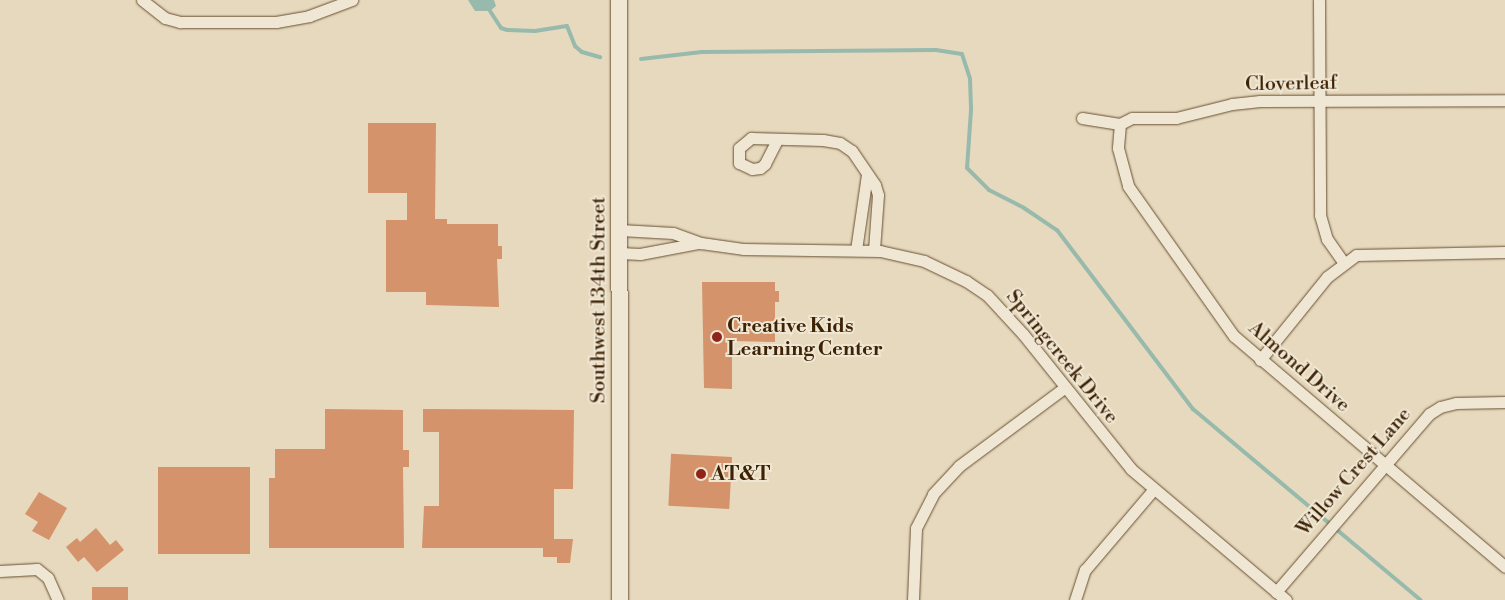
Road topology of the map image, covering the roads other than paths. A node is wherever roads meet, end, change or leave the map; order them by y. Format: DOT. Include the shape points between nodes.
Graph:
graph roads {
  1 [pos="142,0"];
  2 [pos="352,0"];
  3 [pos="619,0"];
  4 [pos="1319,0"];
  5 [pos="1505,100"];
  6 [pos="1319,102"];
  7 [pos="1082,118"];
  8 [pos="1120,124"];
  9 [pos="777,140"];
  10 [pos="867,175"];
  11 [pos="620,230"];
  12 [pos="701,243"];
  13 [pos="856,250"];
  14 [pos="874,250"];
  15 [pos="1505,252"];
  16 [pos="620,253"];
  17 [pos="1343,262"];
  18 [pos="1260,360"];
  19 [pos="1064,388"];
  20 [pos="1505,402"];
  21 [pos="1382,464"];
  22 [pos="1153,490"];
  23 [pos="1505,567"];
  24 [pos="0,571"];
  25 [pos="1276,592"];
  26 [pos="58,600"];
  27 [pos="620,600"];
  28 [pos="913,600"];
  29 [pos="1075,600"];
  30 [pos="1286,600"];
  1 -- 2 [label="street" via="164,18 180,22 276,22 309,16"];
  3 -- 11 [label="main road, Southwest 134th Street"];
  4 -- 6 [label="street"];
  5 -- 6 [label="street, Cloverleaf"];
  6 -- 8 [label="street, Cloverleaf" via="1244,102 1191,115 1132,118"];
  6 -- 17 [label="street" via="1320,215 1327,239"];
  7 -- 8 [label="street, Cloverleaf"];
  8 -- 18 [label="street, Almond Drive" via="1118,148 1128,186 1234,336"];
  9 -- 10 [label="street" via="803,138 840,143 852,151"];
  10 -- 13 [label="street"];
  10 -- 14 [label="street" via="875,185 879,210"];
  11 -- 12 [label="street, Springcreek Drive" via="673,233"];
  11 -- 16 [label="main road, Southwest 134th Street"];
  12 -- 13 [label="street, Springcreek Drive" via="744,250"];
  12 -- 16 [label="street, Springcreek Drive" via="640,254"];
  13 -- 14 [label="street, Springcreek Drive"];
  14 -- 19 [label="street, Springcreek Drive" via="924,261 987,295 1023,334"];
  15 -- 17 [label="street" via="1367,253"];
  16 -- 27 [label="main road, Southwest 134th Street"];
  17 -- 18 [label="street" via="1327,277"];
  18 -- 21 [label="street, Almond Drive"];
  19 -- 22 [label="street, Springcreek Drive" via="1118,456"];
  19 -- 28 [label="street" via="959,466 936,490 916,528"];
  20 -- 21 [label="street, Willow Crest Lane" via="1440,407 1416,426"];
  21 -- 23 [label="street, Almond Drive"];
  21 -- 25 [label="street, Willow Crest Lane"];
  22 -- 25 [label="street, Springcreek Drive"];
  22 -- 29 [label="street" via="1085,570"];
  24 -- 26 [label="street" via="37,569 48,578"];
  25 -- 30 [label="street, Springcreek Drive"];
}
